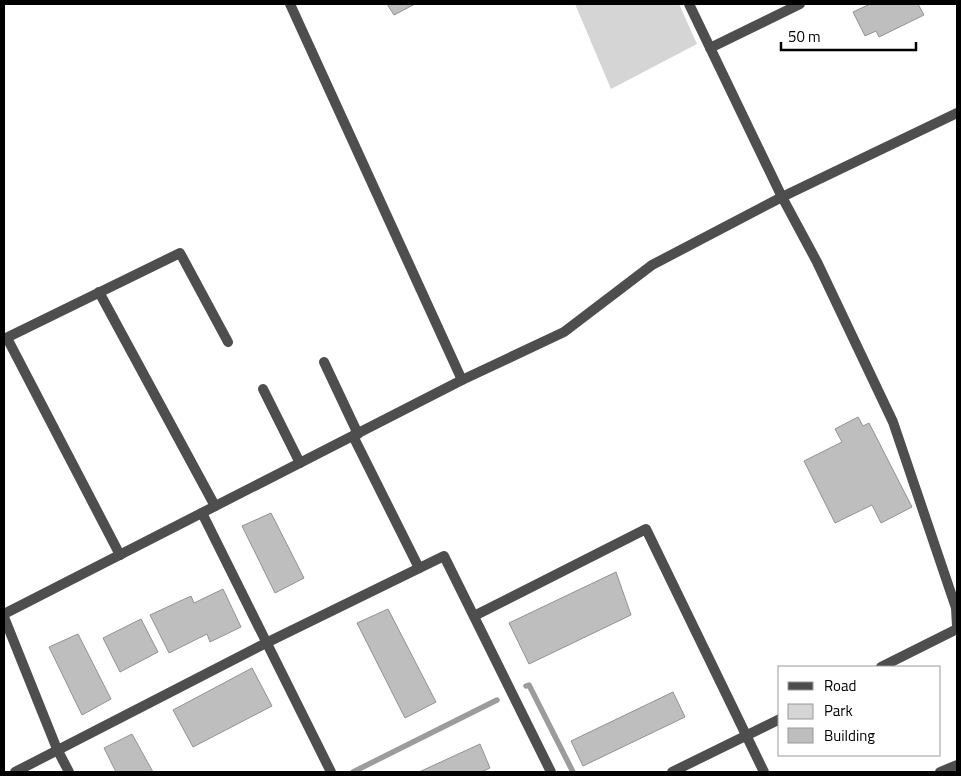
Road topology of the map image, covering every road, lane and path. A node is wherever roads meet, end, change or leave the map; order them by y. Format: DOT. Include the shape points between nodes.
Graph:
graph roads {
  1 [pos="290,4"];
  2 [pos="689,4"];
  3 [pos="800,4"];
  4 [pos="710,48"];
  5 [pos="957,113"];
  6 [pos="782,197"];
  7 [pos="99,292"];
  8 [pos="5,338"];
  9 [pos="228,342"];
  10 [pos="324,362"];
  11 [pos="462,380"];
  12 [pos="264,389"];
  13 [pos="355,435"];
  14 [pos="300,463"];
  15 [pos="215,506"];
  16 [pos="202,513"];
  17 [pos="120,555"];
  18 [pos="419,568"];
  19 [pos="4,615"];
  20 [pos="474,616"];
  21 [pos="957,627"];
  22 [pos="266,644"];
  23 [pos="883,666"];
  24 [pos="778,720"];
  25 [pos="747,736"];
  26 [pos="57,750"];
  27 [pos="957,765"];
  28 [pos="15,772"];
  29 [pos="69,772"];
  30 [pos="331,772"];
  31 [pos="551,772"];
  32 [pos="672,772"];
  33 [pos="764,772"];
  34 [pos="940,772"];
  1 -- 11 [label="street"];
  2 -- 4 [label="street"];
  3 -- 4 [label="street"];
  4 -- 6 [label="street"];
  5 -- 6 [label="street"];
  6 -- 11 [label="street" via="652,265 564,332"];
  6 -- 21 [label="street" via="817,262 893,422 956,608"];
  7 -- 8 [label="street"];
  7 -- 9 [label="street" via="180,253"];
  7 -- 15 [label="street"];
  8 -- 17 [label="street"];
  10 -- 13 [label="street"];
  11 -- 13 [label="street"];
  12 -- 14 [label="street"];
  13 -- 14 [label="street"];
  13 -- 18 [label="street"];
  14 -- 15 [label="street"];
  15 -- 16 [label="street"];
  16 -- 17 [label="street"];
  16 -- 22 [label="street"];
  17 -- 19 [label="street"];
  18 -- 20 [label="street" via="444,556"];
  18 -- 22 [label="street"];
  19 -- 26 [label="street"];
  20 -- 25 [label="street" via="646,529"];
  20 -- 31 [label="street"];
  21 -- 23 [label="street"];
  22 -- 26 [label="street"];
  22 -- 30 [label="street"];
  24 -- 25 [label="street"];
  25 -- 32 [label="street"];
  25 -- 33 [label="street"];
  26 -- 28 [label="street"];
  26 -- 29 [label="street"];
  27 -- 34 [label="street"];
}
